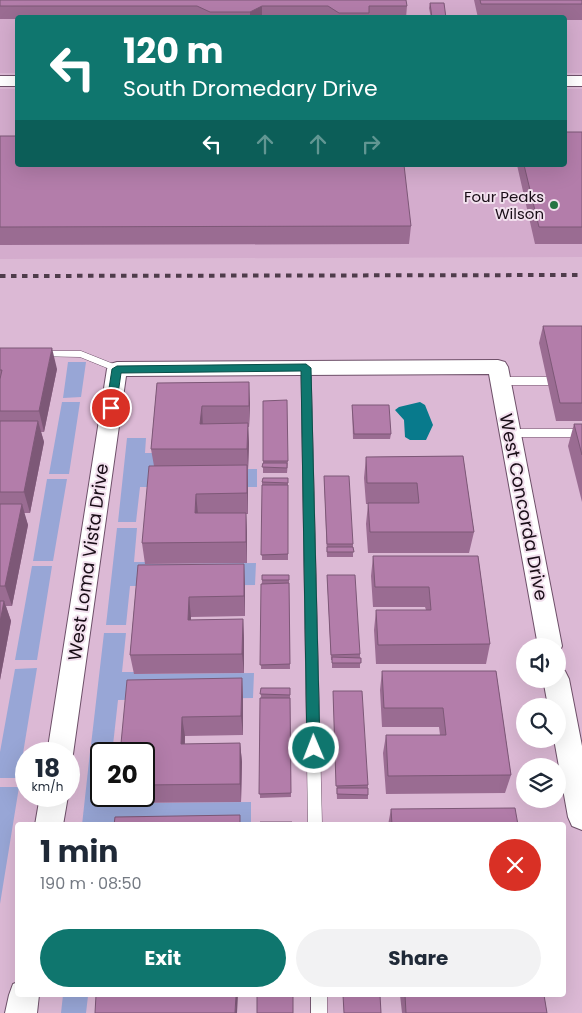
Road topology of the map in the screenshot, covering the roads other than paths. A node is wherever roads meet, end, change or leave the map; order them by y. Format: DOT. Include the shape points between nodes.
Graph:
graph roads {
  1 [pos="0,81"];
  2 [pos="15,81"];
  3 [pos="567,81"];
  4 [pos="582,81"];
  5 [pos="27,354"];
  6 [pos="306,368"];
  7 [pos="117,369"];
  8 [pos="499,374"];
  9 [pos="582,381"];
  10 [pos="510,433"];
  11 [pos="582,433"];
  12 [pos="548,638"];
  13 [pos="558,688"];
  14 [pos="62,742"];
  15 [pos="52,807"];
  16 [pos="582,817"];
  17 [pos="50,822"];
  18 [pos="315,822"];
  19 [pos="24,997"];
  20 [pos="319,997"];
  21 [pos="22,1013"];
  22 [pos="319,1013"];
  1 -- 2 [label="street"];
  3 -- 4 [label="street"];
  5 -- 7 [label="lane" via="80,354"];
  6 -- 7 [label="street"];
  6 -- 8 [label="street"];
  6 -- 18 [label="lane"];
  7 -- 14 [label="street, West Loma Vista Drive"];
  8 -- 9 [label="lane"];
  8 -- 10 [label="street, West Concorda Drive"];
  10 -- 11 [label="lane"];
  10 -- 12 [label="street, West Concorda Drive"];
  13 -- 16 [label="street"];
  15 -- 17 [label="street"];
  19 -- 21 [label="street"];
  20 -- 22 [label="lane"];
}
